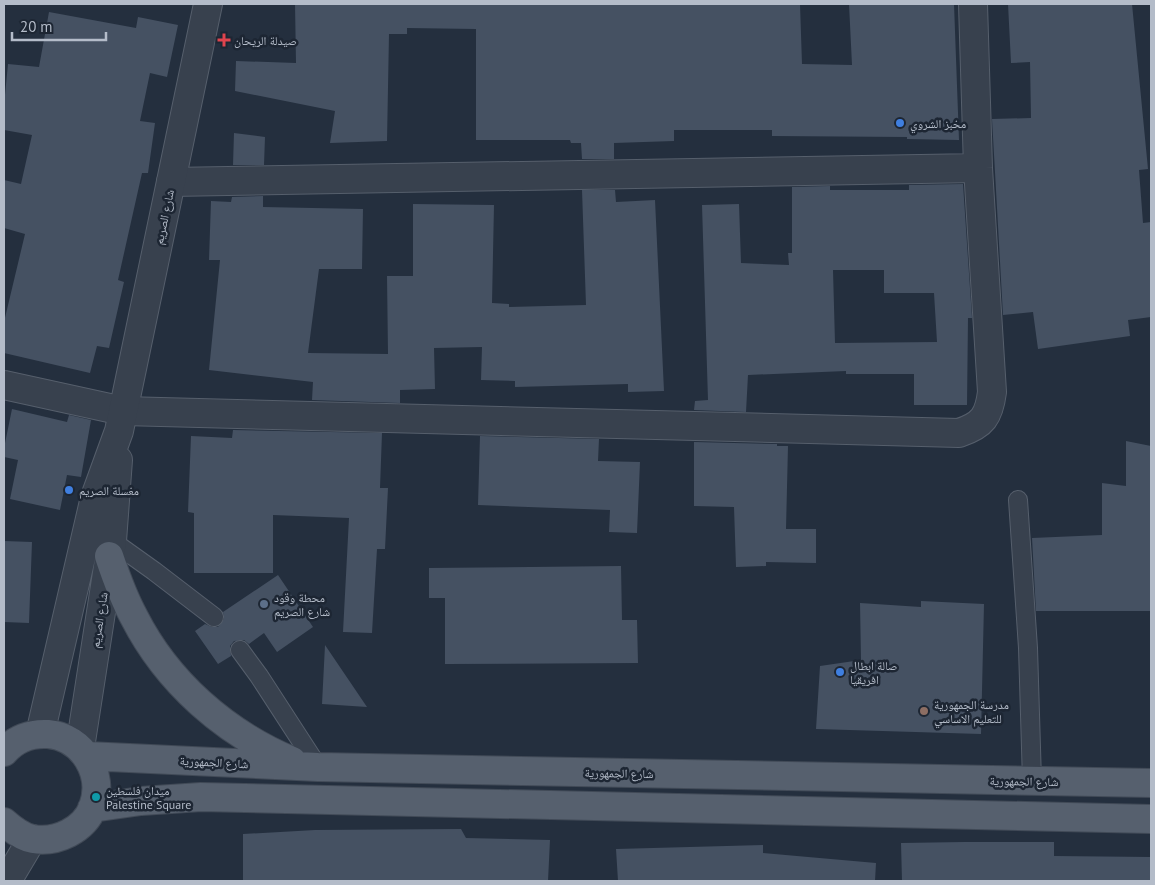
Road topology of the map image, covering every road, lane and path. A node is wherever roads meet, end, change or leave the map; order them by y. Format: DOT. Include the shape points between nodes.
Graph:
graph roads {
  1 [pos="208,4"];
  2 [pos="973,4"];
  3 [pos="978,168"];
  4 [pos="171,182"];
  5 [pos="4,385"];
  6 [pos="121,421"];
  7 [pos="1018,500"];
  8 [pos="110,549"];
  9 [pos="214,617"];
  10 [pos="240,650"];
  11 [pos="40,734"];
  12 [pos="4,752"];
  13 [pos="83,752"];
  14 [pos="311,767"];
  15 [pos="1032,781"];
  16 [pos="1151,783"];
  17 [pos="92,808"];
  18 [pos="1151,819"];
  19 [pos="4,822"];
  20 [pos="32,839"];
  21 [pos="7,881"];
  1 -- 4 [label="street, شارع الصريم"];
  2 -- 3 [label="street"];
  3 -- 4 [label="street"];
  3 -- 6 [label="street" via="991,406 984,419 959,433"];
  4 -- 6 [label="street, شارع الصريم"];
  5 -- 6 [label="street"];
  6 -- 8 [label="street, شارع الصريم"];
  6 -- 11 [label="street, شارع الصريم" via="95,497"];
  7 -- 15 [label="lane" via="1028,648"];
  8 -- 9 [label="lane" via="154,571"];
  8 -- 13 [label="street, شارع الصريم"];
  8 -- 14 [label="main road" via="120,587 134,617 151,646 193,697 246,738 274,754"];
  10 -- 14 [label="lane" via="259,676"];
  11 -- 12 [label="main road" via="23,738"];
  11 -- 13 [label="main road" via="68,740"];
  13 -- 14 [label="main road, شارع الجمهورية"];
  13 -- 17 [label="main road" via="94,772 97,790"];
  14 -- 15 [label="main road, شارع الجمهورية"];
  15 -- 16 [label="main road, شارع الجمهورية"];
  17 -- 18 [label="main road" via="201,797"];
  17 -- 20 [label="main road" via="82,823 68,834"];
  19 -- 20 [label="main road" via="16,833"];
  20 -- 21 [label="street"];
}
